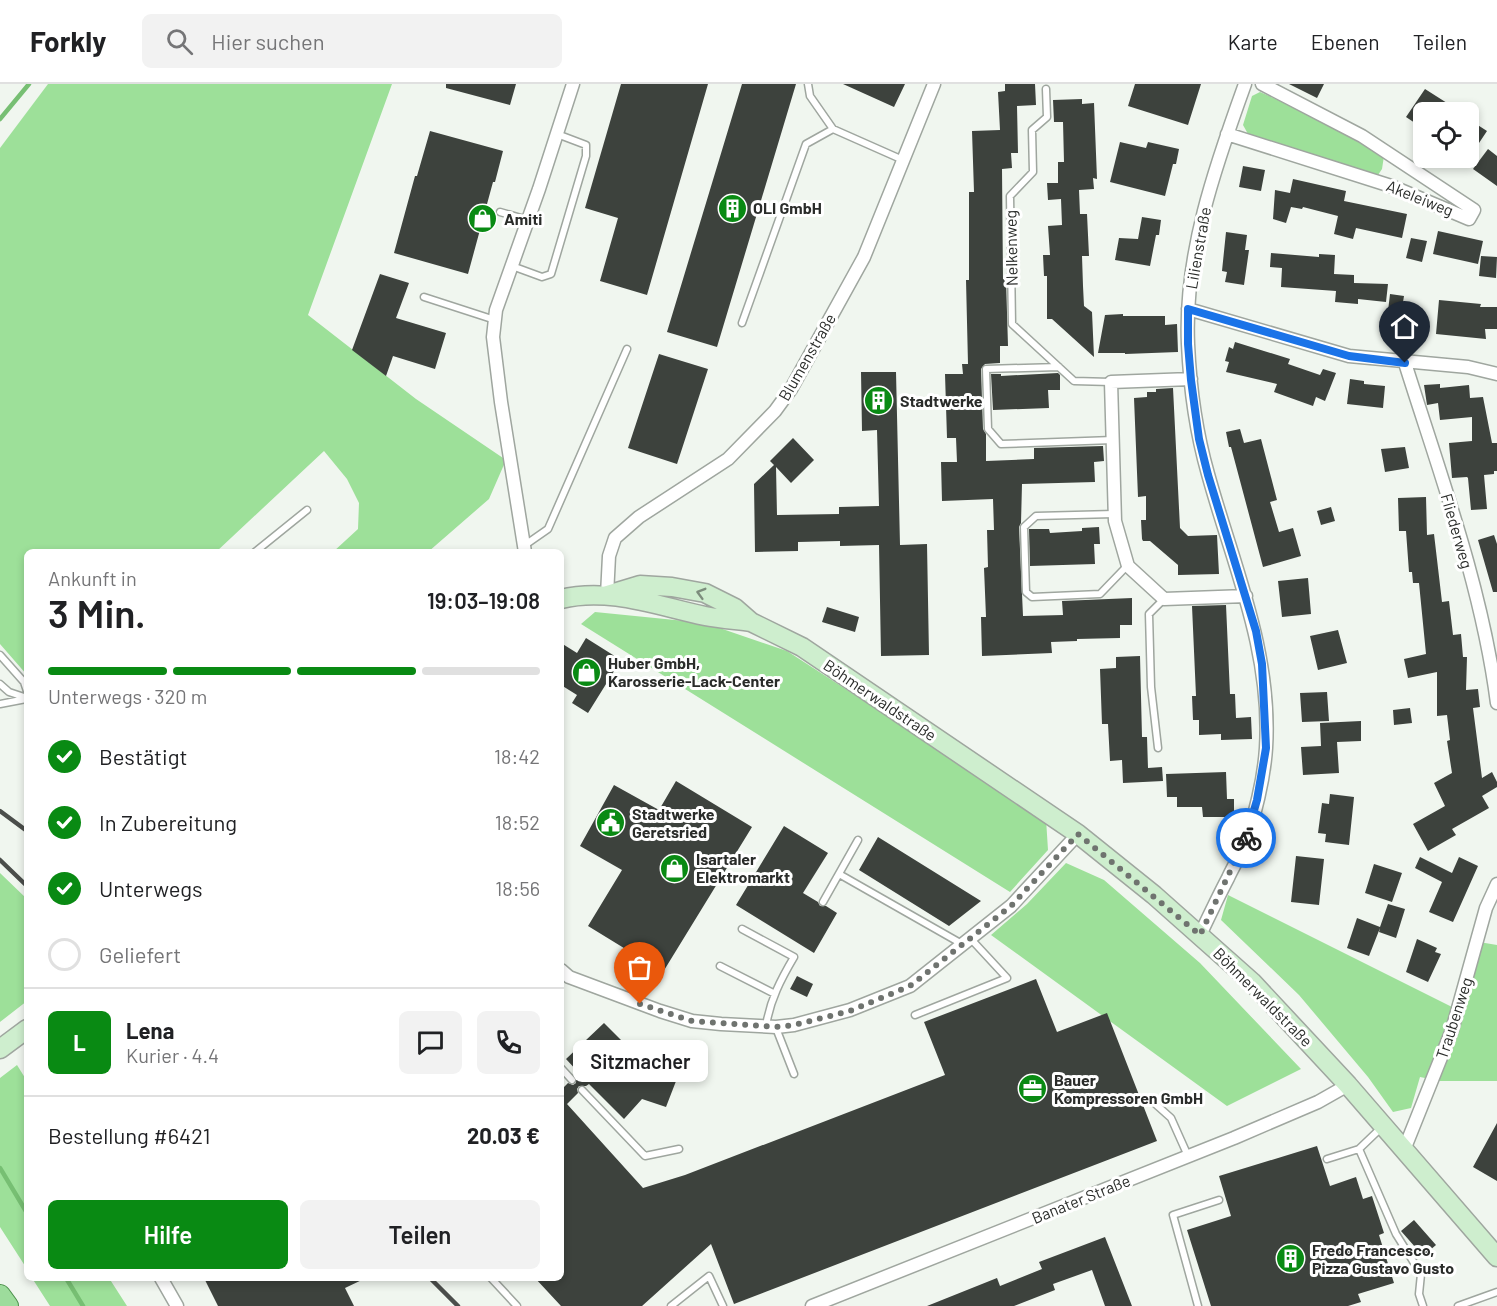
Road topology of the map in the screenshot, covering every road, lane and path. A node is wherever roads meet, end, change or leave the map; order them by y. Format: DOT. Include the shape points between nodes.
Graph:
graph roads {
  1 [pos="573,84"];
  2 [pos="808,84"];
  3 [pos="934,84"];
  4 [pos="1245,84"];
  5 [pos="1262,84"];
  6 [pos="1046,88"];
  7 [pos="833,129"];
  8 [pos="557,134"];
  9 [pos="1227,134"];
  10 [pos="903,160"];
  11 [pos="500,212"];
  12 [pos="528,220"];
  13 [pos="512,266"];
  14 [pos="424,297"];
  15 [pos="1188,309"];
  16 [pos="495,321"];
  17 [pos="742,323"];
  18 [pos="627,349"];
  19 [pos="1405,363"];
  20 [pos="1059,367"];
  21 [pos="1497,374"];
  22 [pos="1191,380"];
  23 [pos="1111,382"];
  24 [pos="1113,440"];
  25 [pos="307,510"];
  26 [pos="1115,514"];
  27 [pos="259,549"];
  28 [pos="525,549"];
  29 [pos="1128,566"];
  30 [pos="608,595"];
  31 [pos="1246,596"];
  32 [pos="564,598"];
  33 [pos="1164,599"];
  34 [pos="0,655"];
  35 [pos="24,682"];
  36 [pos="0,684"];
  37 [pos="24,697"];
  38 [pos="24,699"];
  39 [pos="1497,703"];
  40 [pos="0,704"];
  41 [pos="1158,748"];
  42 [pos="1078,834"];
  43 [pos="858,840"];
  44 [pos="839,874"];
  45 [pos="1497,884"];
  46 [pos="823,902"];
  47 [pos="742,929"];
  48 [pos="1200,935"];
  49 [pos="966,941"];
  50 [pos="720,966"];
  51 [pos="564,978"];
  52 [pos="775,994"];
  53 [pos="915,1015"];
  54 [pos="771,1027"];
  55 [pos="24,1037"];
  56 [pos="0,1049"];
  57 [pos="564,1071"];
  58 [pos="794,1074"];
  59 [pos="572,1080"];
  60 [pos="1348,1085"];
  61 [pos="582,1090"];
  62 [pos="1152,1101"];
  63 [pos="1383,1126"];
  64 [pos="679,1149"];
  65 [pos="1359,1149"];
  66 [pos="1404,1150"];
  67 [pos="1188,1156"];
  68 [pos="1327,1159"];
  69 [pos="1219,1200"];
  70 [pos="1497,1257"];
  71 [pos="163,1281"];
  72 [pos="494,1281"];
  73 [pos="1497,1292"];
  74 [pos="0,1295"];
  75 [pos="8,1306"];
  76 [pos="177,1306"];
  77 [pos="517,1306"];
  78 [pos="671,1306"];
  79 [pos="723,1306"];
  80 [pos="812,1306"];
  81 [pos="1198,1306"];
  82 [pos="1423,1306"];
  83 [pos="1458,1306"];
  1 -- 8 [label="street"];
  2 -- 7 [label="lane" via="810,96"];
  3 -- 10 [label="street, Blumenstraße"];
  4 -- 9 [label="street, Lilienstraße"];
  5 -- 9 [label="street, Akeleiweg" via="1389,153 1474,210 1469,219 1391,186"];
  6 -- 20 [label="lane, Nelkenweg" via="1047,117 1032,130 1033,172 1010,196 1012,324"];
  7 -- 10 [label="lane"];
  7 -- 17 [label="lane" via="806,144"];
  8 -- 12 [label="street"];
  8 -- 13 [label="lane" via="586,145 586,156 551,274 542,277"];
  9 -- 15 [label="street, Lilienstraße" via="1201,226"];
  10 -- 30 [label="street, Blumenstraße" via="864,257 791,389 728,459 639,517 615,538 609,556"];
  11 -- 12 [label="lane"];
  12 -- 13 [label="street"];
  13 -- 16 [label="street"];
  14 -- 16 [label="lane"];
  15 -- 19 [label="street" via="1349,356"];
  15 -- 22 [label="street, Lilienstraße"];
  16 -- 28 [label="street" via="493,337 501,402"];
  18 -- 28 [label="lane" via="548,529"];
  19 -- 21 [label="street" via="1468,367"];
  19 -- 39 [label="street, Fliederweg" via="1467,566 1488,646"];
  20 -- 23 [label="lane, Nelkenweg" via="1074,381"];
  20 -- 24 [label="lane" via="986,369 988,429 1001,444"];
  22 -- 23 [label="street, Nelkenweg"];
  22 -- 31 [label="street, Lilienstraße" via="1199,439"];
  23 -- 24 [label="street"];
  24 -- 26 [label="street"];
  25 -- 27 [label="lane"];
  26 -- 29 [label="street"];
  26 -- 29 [label="lane" via="1036,516 1024,527 1026,592 1032,597 1100,594"];
  29 -- 33 [label="street"];
  30 -- 32 [label="street"];
  30 -- 42 [label="street, Böhmerwaldstraße" via="751,622 802,647"];
  31 -- 33 [label="street"];
  31 -- 48 [label="street, Lilienstraße" via="1262,664 1266,748 1244,846"];
  33 -- 41 [label="lane" via="1149,614"];
  34 -- 35 [label="lane"];
  36 -- 37 [label="lane"];
  38 -- 40 [label="lane"];
  42 -- 48 [label="street, Böhmerwaldstraße"];
  42 -- 49 [label="street" via="1011,906"];
  43 -- 44 [label="lane"];
  44 -- 46 [label="lane"];
  44 -- 49 [label="lane"];
  45 -- 66 [label="street, Traubenweg" via="1486,908 1452,1030"];
  47 -- 52 [label="lane" via="794,957"];
  48 -- 60 [label="street, Böhmerwaldstraße" via="1273,1004"];
  49 -- 53 [label="lane" via="1007,978"];
  49 -- 54 [label="street" via="910,986 850,1011"];
  50 -- 52 [label="lane"];
  51 -- 54 [label="street" via="692,1021"];
  52 -- 54 [label="lane" via="768,1013"];
  54 -- 58 [label="lane"];
  55 -- 56 [label="street"];
  57 -- 59 [label="lane"];
  60 -- 63 [label="street, Böhmerwaldstraße"];
  60 -- 67 [label="street, Banater Straße" via="1318,1102"];
  61 -- 64 [label="lane" via="645,1156"];
  62 -- 67 [label="lane" via="1171,1118"];
  63 -- 65 [label="lane"];
  63 -- 66 [label="street, Böhmerwaldstraße"];
  65 -- 68 [label="lane"];
  65 -- 82 [label="lane" via="1396,1234 1421,1274 1419,1294"];
  66 -- 70 [label="street, Böhmerwaldstraße"];
  67 -- 80 [label="street, Banater Straße"];
  69 -- 81 [label="lane" via="1173,1215"];
  71 -- 76 [label="street"];
  72 -- 77 [label="lane"];
  73 -- 83 [label="lane"];
  74 -- 75 [label="main road"];
  78 -- 79 [label="lane" via="708,1276"];
}
